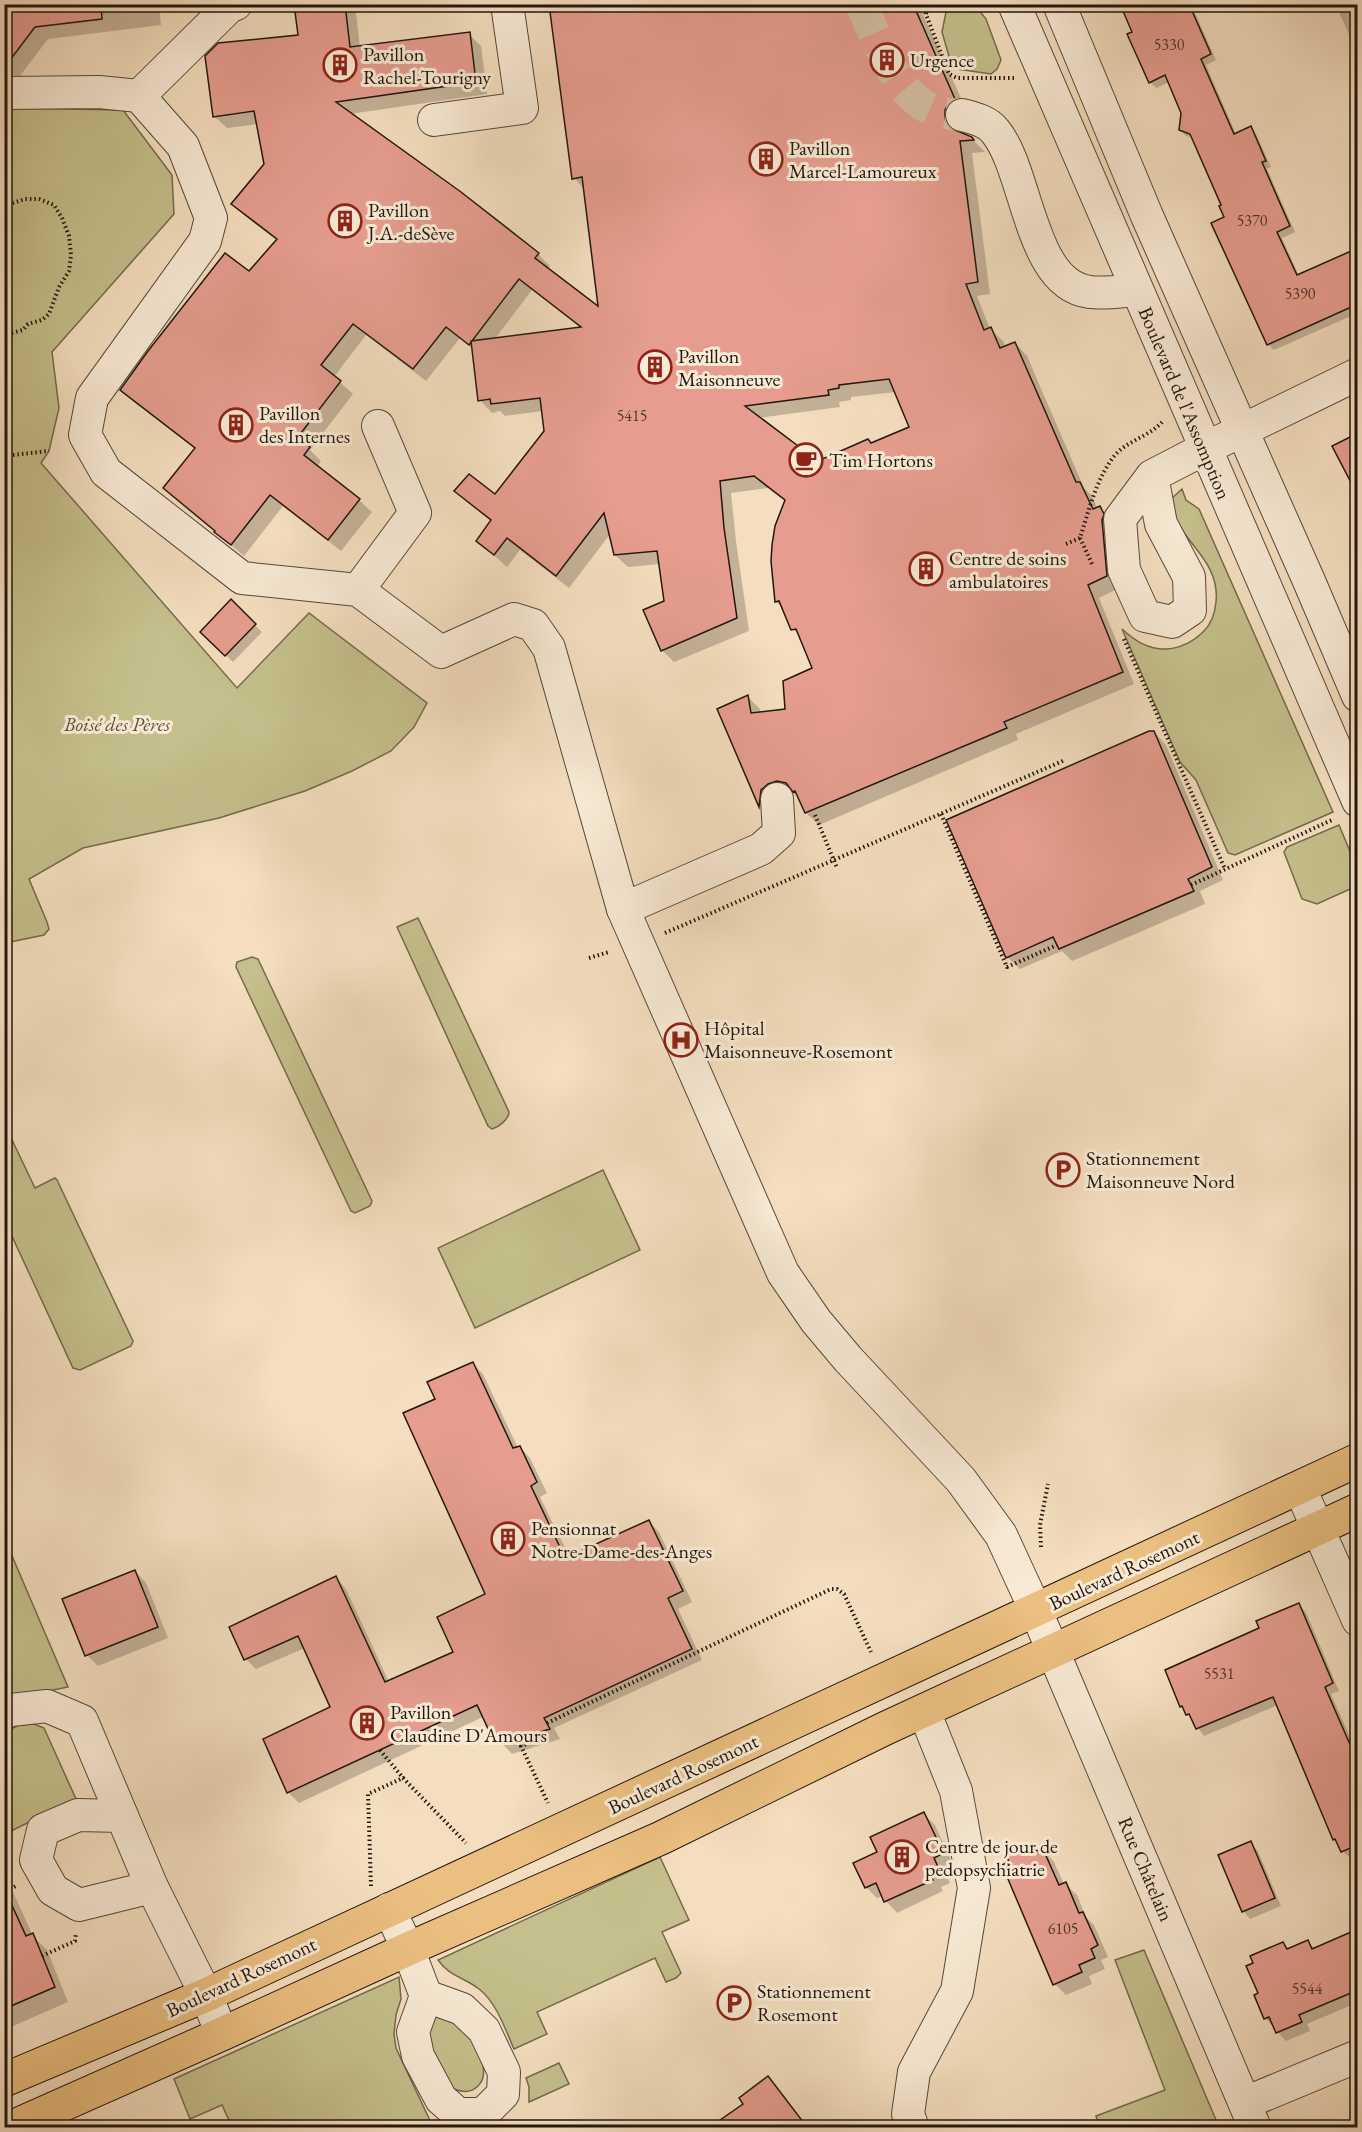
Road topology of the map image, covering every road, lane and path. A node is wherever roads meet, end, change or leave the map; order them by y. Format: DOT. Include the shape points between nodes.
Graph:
graph roads {
  1 [pos="236,4"];
  2 [pos="368,4"];
  3 [pos="381,4"];
  4 [pos="507,4"];
  5 [pos="922,4"];
  6 [pos="941,4"];
  7 [pos="1014,4"];
  8 [pos="1059,4"];
  9 [pos="926,13"];
  10 [pos="1022,78"];
  11 [pos="4,93"];
  12 [pos="140,96"];
  13 [pos="963,115"];
  14 [pos="434,120"];
  15 [pos="4,206"];
  16 [pos="1136,290"];
  17 [pos="4,335"];
  18 [pos="1358,374"];
  19 [pos="378,426"];
  20 [pos="1241,431"];
  21 [pos="1204,449"];
  22 [pos="49,451"];
  23 [pos="4,456"];
  24 [pos="1152,476"];
  25 [pos="1080,537"];
  26 [pos="1094,570"];
  27 [pos="358,590"];
  28 [pos="1122,634"];
  29 [pos="1358,696"];
  30 [pos="1065,760"];
  31 [pos="777,799"];
  32 [pos="1349,808"];
  33 [pos="941,814"];
  34 [pos="815,815"];
  35 [pos="834,860"];
  36 [pos="837,868"];
  37 [pos="1225,869"];
  38 [pos="1191,885"];
  39 [pos="623,909"];
  40 [pos="668,944"];
  41 [pos="1057,945"];
  42 [pos="610,952"];
  43 [pos="589,958"];
  44 [pos="1358,1460"];
  45 [pos="1048,1484"];
  46 [pos="1300,1488"];
  47 [pos="1358,1510"];
  48 [pos="1317,1528"];
  49 [pos="1042,1558"];
  50 [pos="1036,1611"];
  51 [pos="1358,1620"];
  52 [pos="1053,1651"];
  53 [pos="872,1654"];
  54 [pos="924,1711"];
  55 [pos="4,1713"];
  56 [pos="547,1723"];
  57 [pos="540,1732"];
  58 [pos="381,1750"];
  59 [pos="403,1778"];
  60 [pos="552,1812"];
  61 [pos="122,1816"];
  62 [pos="471,1849"];
  63 [pos="22,1883"];
  64 [pos="152,1887"];
  65 [pos="6,1891"];
  66 [pos="380,1903"];
  67 [pos="75,1941"];
  68 [pos="408,1949"];
  69 [pos="42,1956"];
  70 [pos="206,1995"];
  71 [pos="426,1996"];
  72 [pos="222,2034"];
  73 [pos="1358,2056"];
  74 [pos="4,2080"];
  75 [pos="1250,2115"];
  76 [pos="10,2127"];
  77 [pos="913,2127"];
  1 -- 12 [label="street"];
  2 -- 3 [label="path" via="368,8"];
  4 -- 14 [label="street" via="522,108"];
  5 -- 9 [label="path"];
  6 -- 9 [label="path"];
  7 -- 16 [label="street, Boulevard de l'Assomption"];
  8 -- 20 [label="street, Boulevard de l'Assomption"];
  9 -- 10 [label="path" via="949,74 957,78"];
  11 -- 12 [label="street" via="99,92"];
  12 -- 27 [label="street" via="183,146 211,218 205,241 92,398 85,435 106,472 242,578"];
  13 -- 16 [label="street" via="979,119 995,130 1047,261 1067,283 1089,292"];
  15 -- 17 [label="path" via="25,199 54,205 69,236 71,255 69,271 49,314 23,330"];
  16 -- 21 [label="street, Boulevard de l'Assomption"];
  18 -- 20 [label="street"];
  19 -- 27 [label="street" via="415,513"];
  20 -- 21 [label="street"];
  20 -- 29 [label="street, Boulevard de l'Assomption"];
  21 -- 24 [label="street"];
  21 -- 32 [label="street, Boulevard de l'Assomption"];
  22 -- 23 [label="path"];
  25 -- 26 [label="path"];
  27 -- 39 [label="street, Rue Châtelain" via="441,652 514,619 533,625 549,648"];
  28 -- 37 [label="path"];
  30 -- 33 [label="path"];
  31 -- 39 [label="street" via="779,833 761,849"];
  32 -- 37 [label="path"];
  33 -- 35 [label="path"];
  33 -- 41 [label="path" via="1006,967"];
  34 -- 35 [label="path"];
  35 -- 36 [label="path"];
  35 -- 40 [label="path" via="663,933"];
  37 -- 38 [label="path"];
  39 -- 50 [label="street, Rue Châtelain" via="783,1273 848,1359 961,1479 1001,1535"];
  42 -- 43 [label="path"];
  44 -- 46 [label="main road, Boulevard Rosemont"];
  45 -- 49 [label="path" via="1040,1525"];
  46 -- 48 [label="street"];
  46 -- 50 [label="main road, Boulevard Rosemont"];
  47 -- 48 [label="main road"];
  48 -- 51 [label="street"];
  48 -- 52 [label="main road"];
  50 -- 52 [label="street, Rue Châtelain"];
  50 -- 66 [label="main road, Boulevard Rosemont"];
  52 -- 54 [label="main road"];
  52 -- 75 [label="street, Rue Châtelain"];
  53 -- 56 [label="path" via="844,1594 831,1589"];
  54 -- 68 [label="main road" via="661,1838"];
  54 -- 77 [label="street" via="956,1791 974,1888 957,1990 914,2072 908,2114"];
  55 -- 61 [label="street" via="48,1706 81,1721"];
  57 -- 60 [label="path" via="544,1739 521,1746"];
  58 -- 59 [label="path"];
  59 -- 62 [label="path"];
  59 -- 66 [label="path" via="368,1794"];
  61 -- 64 [label="street"];
  61 -- 64 [label="street" via="78,1815 43,1830 36,1860 53,1890 79,1905"];
  63 -- 65 [label="path"];
  64 -- 70 [label="street"];
  66 -- 68 [label="street"];
  66 -- 70 [label="main road, Boulevard Rosemont"];
  67 -- 69 [label="path"];
  68 -- 71 [label="street"];
  68 -- 72 [label="main road"];
  70 -- 72 [label="street"];
  70 -- 74 [label="main road, Boulevard Rosemont"];
  72 -- 76 [label="main road"];
  73 -- 75 [label="street"];
}
